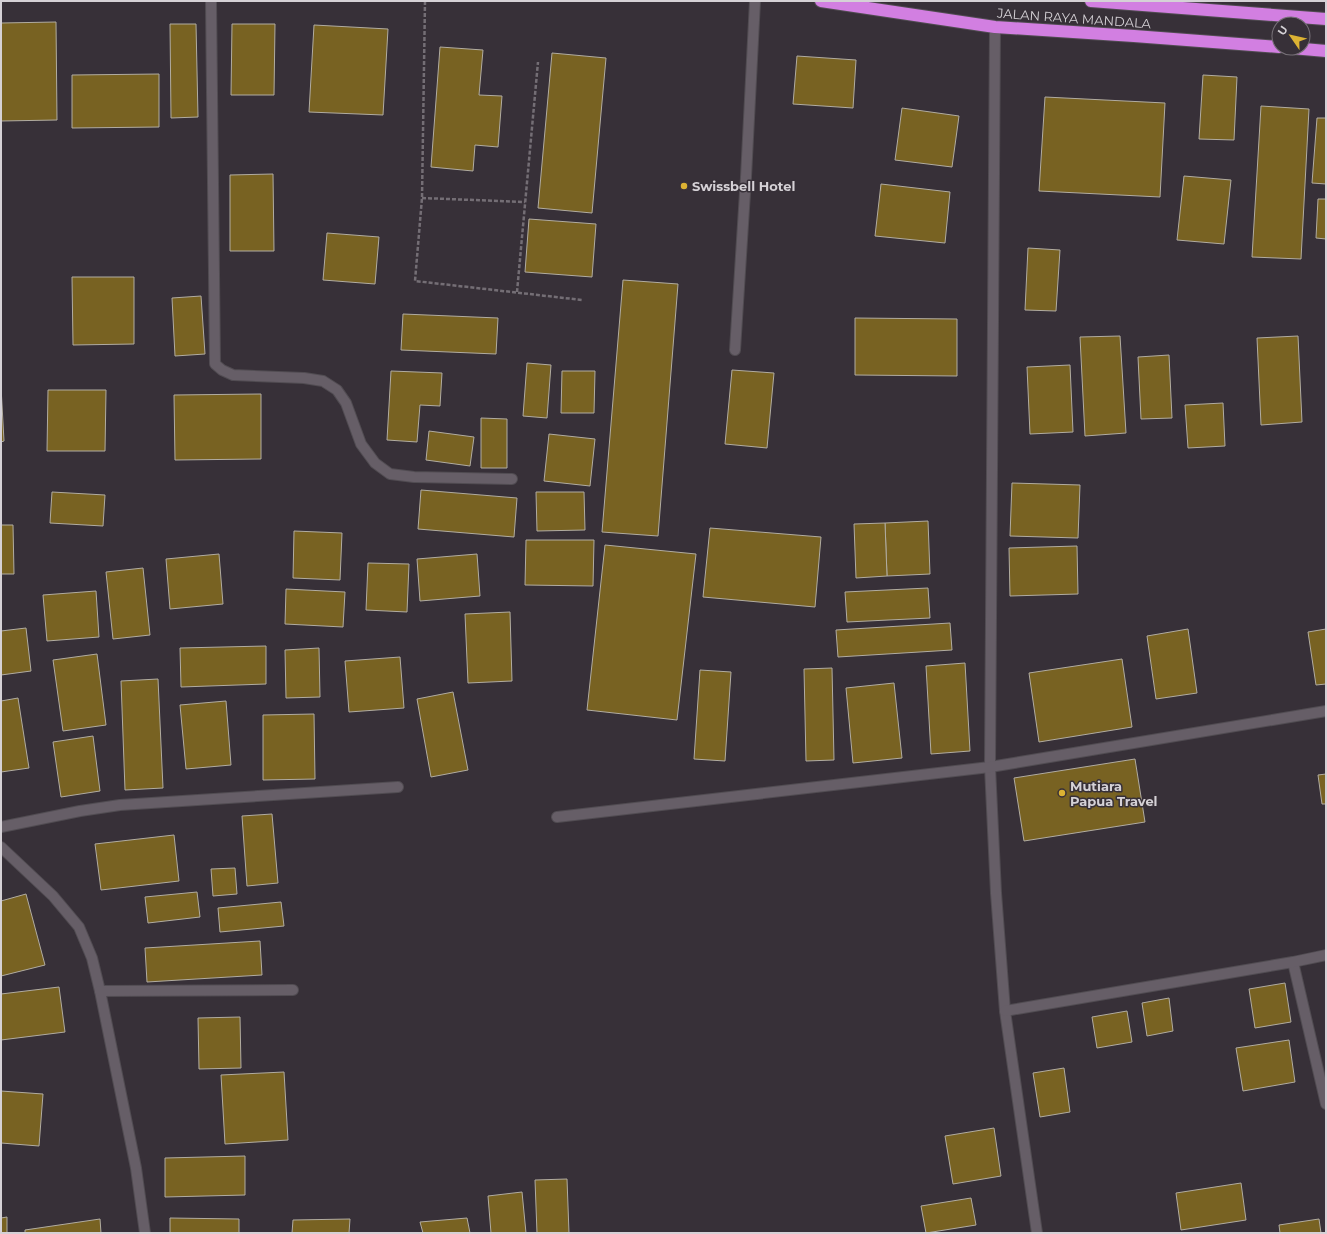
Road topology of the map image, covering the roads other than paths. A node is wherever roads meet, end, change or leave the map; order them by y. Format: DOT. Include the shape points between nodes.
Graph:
graph roads {
  1 [pos="211,1"];
  2 [pos="755,1"];
  3 [pos="821,1"];
  4 [pos="1091,1"];
  5 [pos="1326,19"];
  6 [pos="995,27"];
  7 [pos="1271,46"];
  8 [pos="1311,50"];
  9 [pos="1326,51"];
  10 [pos="735,350"];
  11 [pos="512,479"];
  12 [pos="1326,711"];
  13 [pos="990,766"];
  14 [pos="398,787"];
  15 [pos="557,817"];
  16 [pos="1,827"];
  17 [pos="1,848"];
  18 [pos="1326,955"];
  19 [pos="1293,962"];
  20 [pos="100,990"];
  21 [pos="293,990"];
  22 [pos="1005,1011"];
  23 [pos="1326,1104"];
  24 [pos="145,1233"];
  25 [pos="1037,1233"];
  1 -- 11 [label="street" via="214,364 233,375 323,381 337,390 346,403 361,444 375,463 390,474 414,477"];
  2 -- 10 [label="street"];
  3 -- 6 [label="highway, JALAN RAYA MANDALA"];
  4 -- 5 [label="highway, JALAN RAYA MANDALA"];
  6 -- 7 [label="highway, JALAN RAYA MANDALA"];
  6 -- 13 [label="street"];
  8 -- 9 [label="highway"];
  12 -- 13 [label="street"];
  13 -- 15 [label="street"];
  13 -- 22 [label="street"];
  14 -- 16 [label="street" via="120,805"];
  17 -- 20 [label="street" via="53,896 79,927 92,958"];
  18 -- 19 [label="street"];
  19 -- 22 [label="street"];
  19 -- 23 [label="street"];
  20 -- 21 [label="street"];
  20 -- 24 [label="street" via="136,1168"];
  22 -- 25 [label="street"];
}
